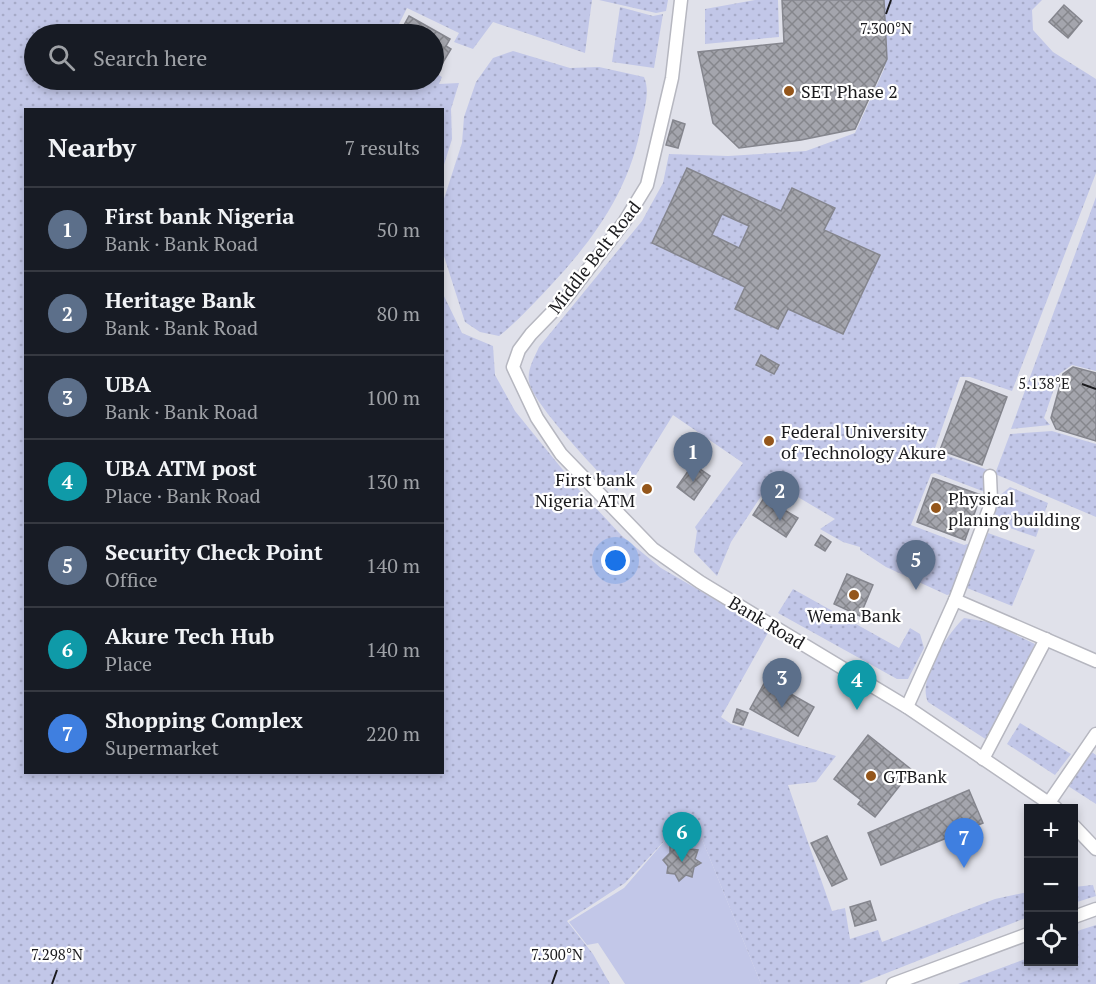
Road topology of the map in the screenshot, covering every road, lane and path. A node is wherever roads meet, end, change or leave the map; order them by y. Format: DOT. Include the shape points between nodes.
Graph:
graph roads {
  1 [pos="681,0"];
  2 [pos="525,398"];
  3 [pos="990,476"];
  4 [pos="955,600"];
  5 [pos="1046,639"];
  6 [pos="1096,660"];
  7 [pos="907,706"];
  8 [pos="1096,734"];
  9 [pos="983,759"];
  10 [pos="1048,804"];
  11 [pos="1054,804"];
  12 [pos="1078,823"];
  13 [pos="1078,830"];
  14 [pos="1096,834"];
  15 [pos="1096,849"];
  16 [pos="1096,909"];
  17 [pos="1078,916"];
  18 [pos="1024,936"];
  19 [pos="893,984"];
  1 -- 2 [label="street, Middle Belt Road" via="672,78 647,185 625,221 566,298 519,350 513,367"];
  2 -- 7 [label="street, Bank Road" via="561,454 653,549 700,582"];
  3 -- 4 [label="street" via="989,509"];
  4 -- 5 [label="street"];
  4 -- 7 [label="street"];
  5 -- 6 [label="street"];
  5 -- 9 [label="street"];
  7 -- 9 [label="street, Bank Road"];
  8 -- 11 [label="street"];
  9 -- 10 [label="street, Bank Road"];
  12 -- 14 [label="street"];
  13 -- 15 [label="street"];
  16 -- 17 [label="street"];
  18 -- 19 [label="street"];
}
